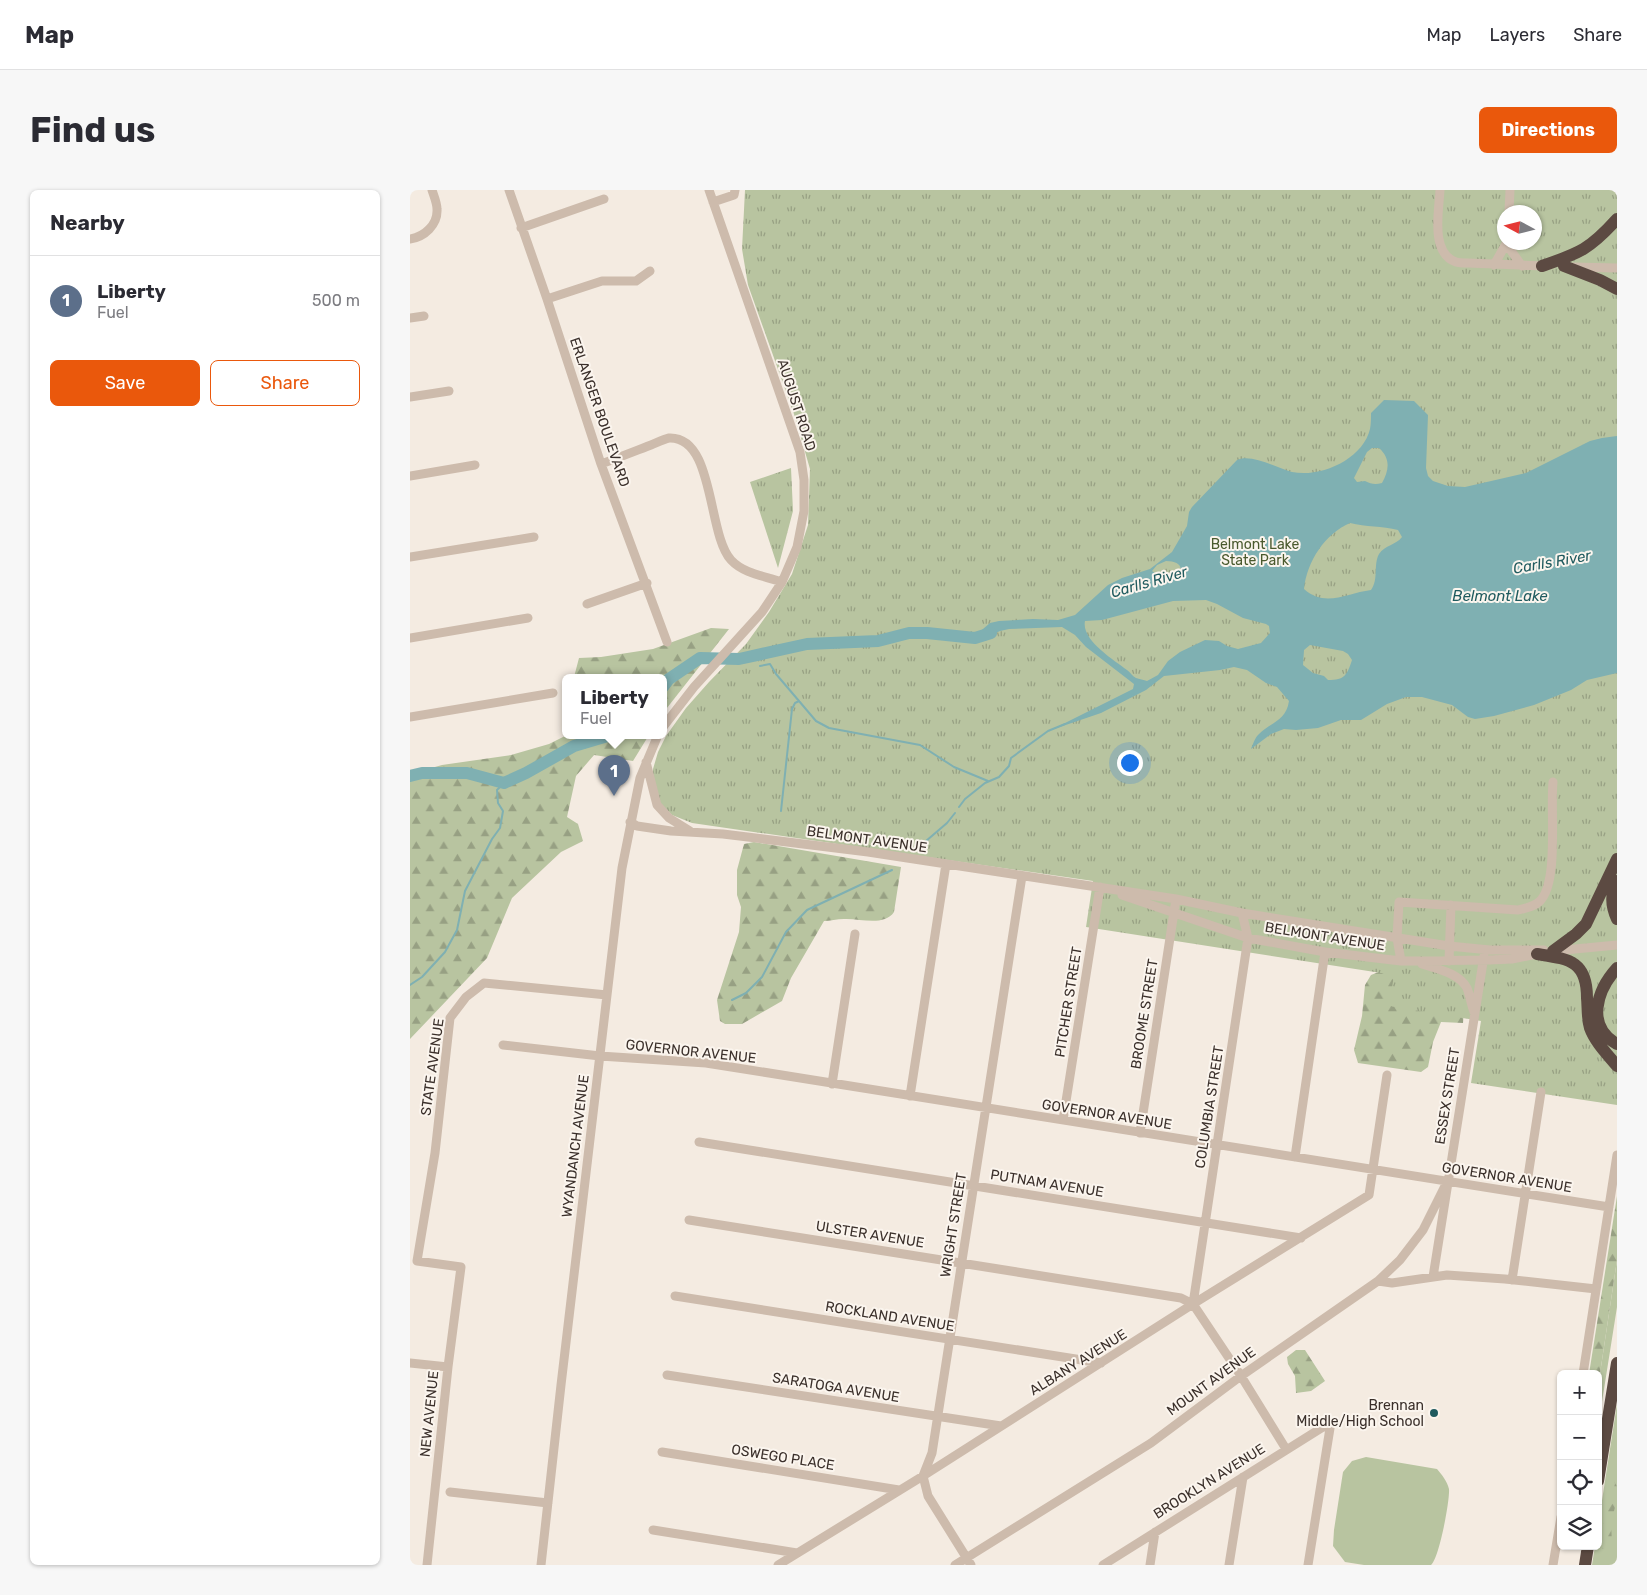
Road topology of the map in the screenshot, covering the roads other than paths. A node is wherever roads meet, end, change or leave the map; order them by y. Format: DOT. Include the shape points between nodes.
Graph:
graph roads {
  1 [pos="432,190"];
  2 [pos="509,190"];
  3 [pos="710,190"];
  4 [pos="736,190"];
  5 [pos="1440,190"];
  6 [pos="1510,190"];
  7 [pos="604,199"];
  8 [pos="713,202"];
  9 [pos="1509,205"];
  10 [pos="1617,219"];
  11 [pos="521,228"];
  12 [pos="410,239"];
  13 [pos="1503,250"];
  14 [pos="1511,250"];
  15 [pos="1494,265"];
  16 [pos="1522,266"];
  17 [pos="1542,266"];
  18 [pos="1564,266"];
  19 [pos="1617,268"];
  20 [pos="650,271"];
  21 [pos="1617,289"];
  22 [pos="547,299"];
  23 [pos="424,316"];
  24 [pos="410,318"];
  25 [pos="449,391"];
  26 [pos="410,397"];
  27 [pos="602,464"];
  28 [pos="475,466"];
  29 [pos="410,476"];
  30 [pos="534,537"];
  31 [pos="410,557"];
  32 [pos="782,582"];
  33 [pos="647,583"];
  34 [pos="587,604"];
  35 [pos="528,618"];
  36 [pos="410,638"];
  37 [pos="668,642"];
  38 [pos="553,693"];
  39 [pos="410,717"];
  40 [pos="667,720"];
  41 [pos="656,739"];
  42 [pos="646,762"];
  43 [pos="1553,782"];
  44 [pos="630,822"];
  45 [pos="692,833"];
  46 [pos="1617,859"];
  47 [pos="946,864"];
  48 [pos="1022,876"];
  49 [pos="1617,881"];
  50 [pos="1100,888"];
  51 [pos="1176,899"];
  52 [pos="1451,906"];
  53 [pos="1174,913"];
  54 [pos="1242,913"];
  55 [pos="1617,919"];
  56 [pos="855,934"];
  57 [pos="1248,938"];
  58 [pos="1397,938"];
  59 [pos="1617,945"];
  60 [pos="1449,946"];
  61 [pos="1485,949"];
  62 [pos="1553,951"];
  63 [pos="1325,952"];
  64 [pos="1537,954"];
  65 [pos="1484,960"];
  66 [pos="1401,961"];
  67 [pos="1415,961"];
  68 [pos="1449,961"];
  69 [pos="1617,968"];
  70 [pos="607,995"];
  71 [pos="1474,1014"];
  72 [pos="1617,1044"];
  73 [pos="503,1045"];
  74 [pos="600,1056"];
  75 [pos="1617,1066"];
  76 [pos="1387,1075"];
  77 [pos="832,1084"];
  78 [pos="1541,1092"];
  79 [pos="910,1096"];
  80 [pos="986,1108"];
  81 [pos="1063,1120"];
  82 [pos="1140,1133"];
  83 [pos="699,1142"];
  84 [pos="1218,1145"];
  85 [pos="1617,1154"];
  86 [pos="1295,1157"];
  87 [pos="1372,1169"];
  88 [pos="1447,1182"];
  89 [pos="974,1186"];
  90 [pos="1525,1194"];
  91 [pos="1609,1207"];
  92 [pos="688,1220"];
  93 [pos="1205,1222"];
  94 [pos="1301,1238"];
  95 [pos="961,1262"];
  96 [pos="461,1267"];
  97 [pos="1433,1277"];
  98 [pos="1378,1280"];
  99 [pos="1512,1280"];
  100 [pos="1596,1289"];
  101 [pos="675,1296"];
  102 [pos="1193,1304"];
  103 [pos="949,1339"];
  104 [pos="410,1363"];
  105 [pos="1101,1363"];
  106 [pos="1617,1363"];
  107 [pos="448,1367"];
  108 [pos="1584,1370"];
  109 [pos="667,1375"];
  110 [pos="1241,1376"];
  111 [pos="937,1417"];
  112 [pos="1001,1426"];
  113 [pos="1286,1449"];
  114 [pos="662,1452"];
  115 [pos="1601,1460"];
  116 [pos="923,1476"];
  117 [pos="1243,1477"];
  118 [pos="899,1490"];
  119 [pos="450,1492"];
  120 [pos="548,1503"];
  121 [pos="653,1530"];
  122 [pos="1155,1532"];
  123 [pos="1557,1540"];
  124 [pos="1587,1550"];
  125 [pos="797,1553"];
  126 [pos="969,1561"];
  127 [pos="427,1565"];
  128 [pos="541,1565"];
  129 [pos="778,1565"];
  130 [pos="955,1565"];
  131 [pos="1103,1565"];
  132 [pos="1150,1565"];
  133 [pos="1229,1565"];
  134 [pos="1308,1565"];
  135 [pos="1553,1565"];
  136 [pos="1585,1565"];
  1 -- 12 [label="street" via="438,210 434,224 427,232"];
  2 -- 11 [label="street, ERLANGER BOULEVARD"];
  3 -- 8 [label="street, AUGUST ROAD"];
  4 -- 8 [label="street" via="734,195"];
  5 -- 15 [label="street" via="1440,248 1455,262"];
  6 -- 9 [label="street"];
  7 -- 11 [label="street"];
  8 -- 32 [label="street, AUGUST ROAD" via="800,452 804,511 796,547"];
  10 -- 17 [label="highway" via="1590,246"];
  11 -- 22 [label="street, ERLANGER BOULEVARD"];
  13 -- 15 [label="street"];
  14 -- 16 [label="street"];
  15 -- 16 [label="street"];
  16 -- 17 [label="street"];
  17 -- 18 [label="street"];
  18 -- 19 [label="street"];
  18 -- 21 [label="highway"];
  20 -- 22 [label="street" via="636,281 602,281"];
  22 -- 27 [label="street, ERLANGER BOULEVARD"];
  23 -- 24 [label="street"];
  25 -- 26 [label="street"];
  27 -- 32 [label="street" via="668,438 681,441 693,449 701,463 722,544 730,559 742,570"];
  27 -- 33 [label="street, ERLANGER BOULEVARD"];
  28 -- 29 [label="street"];
  30 -- 31 [label="street"];
  32 -- 40 [label="street, AUGUST ROAD" via="762,612"];
  33 -- 34 [label="street"];
  33 -- 37 [label="street, ERLANGER BOULEVARD"];
  35 -- 36 [label="street"];
  38 -- 39 [label="street"];
  41 -- 42 [label="street, WYANDANCH AVENUE"];
  42 -- 44 [label="street, WYANDANCH AVENUE"];
  42 -- 45 [label="street" via="657,805 669,818"];
  43 -- 52 [label="street" via="1552,855 1546,894 1531,907 1518,910"];
  44 -- 45 [label="street, BELMONT AVENUE" via="637,826"];
  44 -- 70 [label="street, WYANDANCH AVENUE"];
  45 -- 47 [label="street, BELMONT AVENUE" via="723,834"];
  46 -- 62 [label="highway" via="1586,924"];
  47 -- 48 [label="street, BELMONT AVENUE"];
  47 -- 79 [label="street"];
  48 -- 50 [label="street, BELMONT AVENUE"];
  48 -- 80 [label="street, WRIGHT STREET"];
  49 -- 55 [label="highway" via="1612,903"];
  50 -- 51 [label="street, BELMONT AVENUE"];
  50 -- 53 [label="street, BELMONT AVENUE"];
  50 -- 81 [label="street, PITCHER STREET"];
  51 -- 53 [label="street, BROOME STREET"];
  51 -- 54 [label="street, BELMONT AVENUE"];
  52 -- 58 [label="street" via="1399,902"];
  52 -- 60 [label="street"];
  53 -- 57 [label="street, BELMONT AVENUE"];
  53 -- 82 [label="street, BROOME STREET"];
  54 -- 57 [label="street, COLUMBIA STREET"];
  54 -- 58 [label="street, BELMONT AVENUE"];
  56 -- 77 [label="street"];
  57 -- 63 [label="street, BELMONT AVENUE"];
  57 -- 84 [label="street, COLUMBIA STREET"];
  58 -- 60 [label="street, BELMONT AVENUE"];
  58 -- 66 [label="street"];
  59 -- 62 [label="street, BELMONT AVENUE"];
  60 -- 61 [label="street, BELMONT AVENUE"];
  60 -- 68 [label="street"];
  61 -- 62 [label="street, BELMONT AVENUE"];
  61 -- 65 [label="street, ESSEX STREET"];
  62 -- 64 [label="street, BELMONT AVENUE"];
  63 -- 66 [label="street, BELMONT AVENUE"];
  63 -- 86 [label="street"];
  64 -- 65 [label="street, BELMONT AVENUE"];
  64 -- 75 [label="highway" via="1569,960 1581,970 1587,984 1590,1028"];
  65 -- 68 [label="street, BELMONT AVENUE"];
  65 -- 71 [label="street, ESSEX STREET"];
  66 -- 67 [label="street, BELMONT AVENUE"];
  67 -- 68 [label="street, BELMONT AVENUE"];
  67 -- 71 [label="street" via="1461,980 1469,993"];
  69 -- 72 [label="highway" via="1605,985 1597,1013 1598,1023 1610,1040"];
  70 -- 74 [label="street, WYANDANCH AVENUE"];
  70 -- 96 [label="street, STATE AVENUE" via="484,983 466,997 450,1018 435,1152 417,1261"];
  71 -- 88 [label="street, ESSEX STREET"];
  73 -- 74 [label="street, GOVERNOR AVENUE"];
  74 -- 77 [label="street, GOVERNOR AVENUE" via="706,1064"];
  74 -- 120 [label="street, WYANDANCH AVENUE"];
  76 -- 87 [label="street"];
  77 -- 79 [label="street, GOVERNOR AVENUE"];
  78 -- 90 [label="street"];
  79 -- 80 [label="street, GOVERNOR AVENUE"];
  80 -- 81 [label="street, GOVERNOR AVENUE"];
  80 -- 89 [label="street, WRIGHT STREET"];
  81 -- 82 [label="street, GOVERNOR AVENUE"];
  82 -- 84 [label="street, GOVERNOR AVENUE"];
  83 -- 89 [label="street, PUTNAM AVENUE"];
  84 -- 86 [label="street, GOVERNOR AVENUE"];
  84 -- 93 [label="street, COLUMBIA STREET"];
  85 -- 91 [label="street"];
  86 -- 87 [label="street, GOVERNOR AVENUE"];
  87 -- 88 [label="street, GOVERNOR AVENUE"];
  87 -- 94 [label="street, ALBANY AVENUE" via="1369,1195"];
  88 -- 90 [label="street, GOVERNOR AVENUE"];
  88 -- 97 [label="street, ESSEX STREET"];
  88 -- 98 [label="street, MOUNT AVENUE" via="1423,1230 1400,1260"];
  89 -- 93 [label="street, PUTNAM AVENUE"];
  89 -- 95 [label="street, WRIGHT STREET"];
  90 -- 91 [label="street, GOVERNOR AVENUE"];
  90 -- 99 [label="street"];
  91 -- 100 [label="street"];
  92 -- 95 [label="street, ULSTER AVENUE"];
  93 -- 94 [label="street, PUTNAM AVENUE"];
  93 -- 102 [label="street, COLUMBIA STREET"];
  94 -- 102 [label="street, ALBANY AVENUE"];
  95 -- 102 [label="street, ULSTER AVENUE" via="1182,1298"];
  95 -- 103 [label="street, WRIGHT STREET"];
  96 -- 107 [label="street, NEW AVENUE"];
  97 -- 98 [label="street" via="1392,1283"];
  97 -- 99 [label="street" via="1447,1275"];
  98 -- 110 [label="street, MOUNT AVENUE"];
  99 -- 100 [label="street"];
  100 -- 108 [label="street"];
  101 -- 103 [label="street, ROCKLAND AVENUE"];
  102 -- 105 [label="street, ALBANY AVENUE"];
  102 -- 110 [label="street"];
  103 -- 105 [label="street, ROCKLAND AVENUE"];
  103 -- 111 [label="street, WRIGHT STREET"];
  104 -- 107 [label="street"];
  105 -- 112 [label="street, ALBANY AVENUE"];
  106 -- 115 [label="highway"];
  107 -- 127 [label="street, NEW AVENUE"];
  109 -- 111 [label="street, SARATOGA AVENUE"];
  110 -- 113 [label="street"];
  110 -- 126 [label="street, MOUNT AVENUE" via="1151,1442"];
  111 -- 112 [label="street, SARATOGA AVENUE"];
  111 -- 116 [label="street, WRIGHT STREET" via="932,1454"];
  112 -- 116 [label="street, ALBANY AVENUE"];
  113 -- 117 [label="street, BROOKLYN AVENUE"];
  113 -- 134 [label="street, BROOKLYN AVENUE" via="1331,1422"];
  114 -- 118 [label="street, OSWEGO PLACE"];
  116 -- 118 [label="street, ALBANY AVENUE"];
  116 -- 126 [label="street" via="928,1496"];
  117 -- 122 [label="street, BROOKLYN AVENUE"];
  117 -- 133 [label="street"];
  118 -- 125 [label="street, ALBANY AVENUE"];
  119 -- 120 [label="street"];
  120 -- 128 [label="street, WYANDANCH AVENUE"];
  121 -- 125 [label="street"];
  122 -- 131 [label="street, BROOKLYN AVENUE"];
  122 -- 132 [label="street"];
  123 -- 135 [label="street"];
  124 -- 136 [label="highway"];
  125 -- 129 [label="street, ALBANY AVENUE"];
  126 -- 130 [label="street, MOUNT AVENUE"];
}
